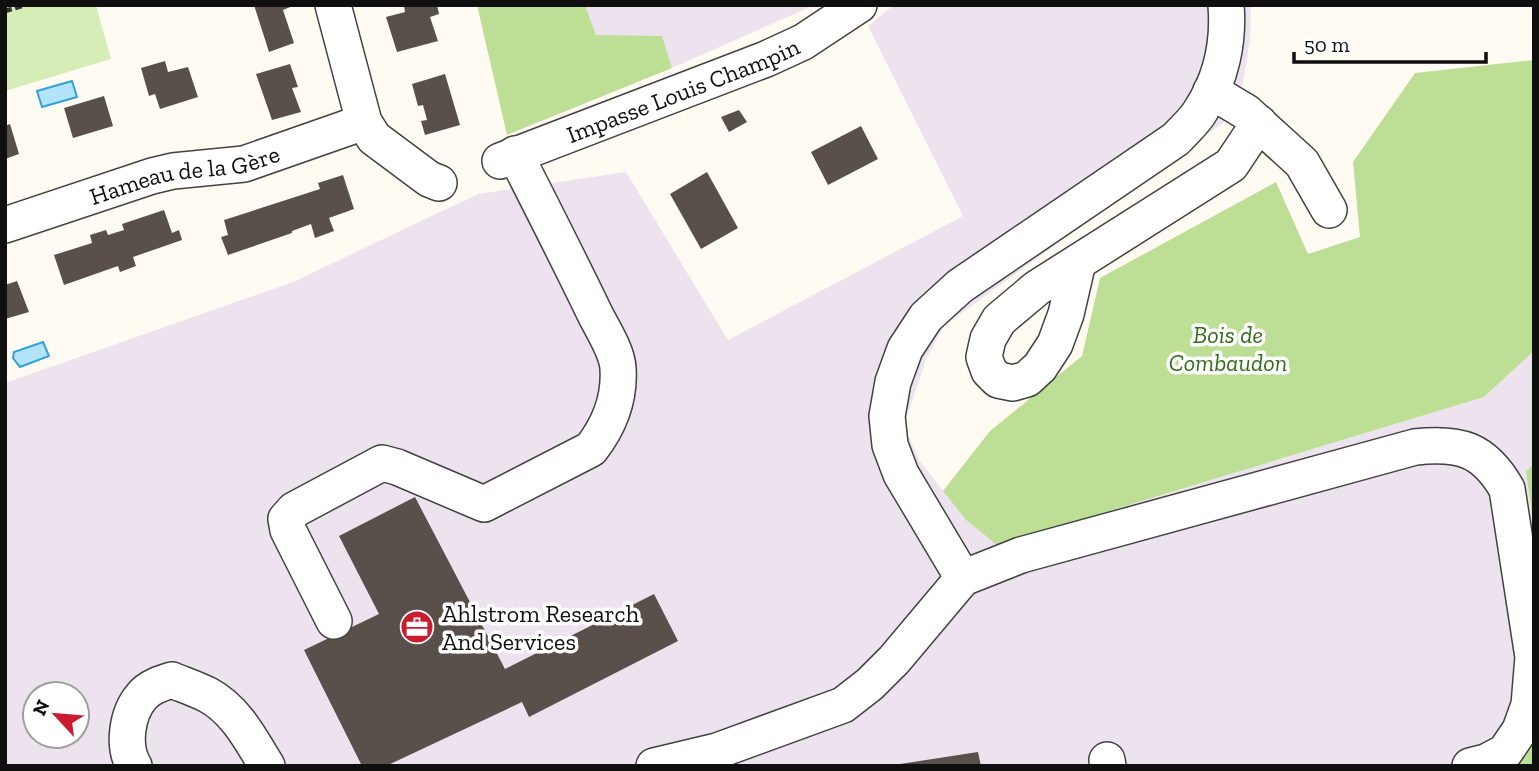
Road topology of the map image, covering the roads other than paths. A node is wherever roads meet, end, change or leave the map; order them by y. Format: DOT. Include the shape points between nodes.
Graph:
graph roads {
  1 [pos="333,5"];
  2 [pos="859,5"];
  3 [pos="1226,5"];
  4 [pos="1211,91"];
  5 [pos="364,122"];
  6 [pos="1259,123"];
  7 [pos="439,183"];
  8 [pos="1329,209"];
  9 [pos="5,225"];
  10 [pos="1078,262"];
  11 [pos="963,578"];
  12 [pos="334,621"];
  13 [pos="134,766"];
  14 [pos="267,766"];
  15 [pos="654,766"];
  16 [pos="1470,766"];
  1 -- 5 [label="street"];
  2 -- 12 [label="street, Impasse Louis Champin" via="803,42 766,59 507,158 563,246 618,366 611,416 591,449 484,504 382,463 294,510 286,519 288,530"];
  3 -- 4 [label="street" via="1224,49"];
  4 -- 6 [label="street"];
  4 -- 11 [label="street" via="1176,139 960,286 926,317 905,349 887,416 890,445 901,474"];
  5 -- 7 [label="street" via="374,138"];
  5 -- 9 [label="street, Hameau de la Gère" via="244,164 152,176"];
  6 -- 8 [label="street" via="1302,163"];
  6 -- 10 [label="street" via="1231,165"];
  11 -- 15 [label="street" via="894,660 843,705 717,751"];
  11 -- 16 [label="street" via="1021,555 1415,446 1463,448 1495,468 1507,489 1533,657 1529,705 1520,730 1506,752"];
  13 -- 14 [label="street" via="128,742 130,720 142,695 172,680 224,707 244,728"];
}
